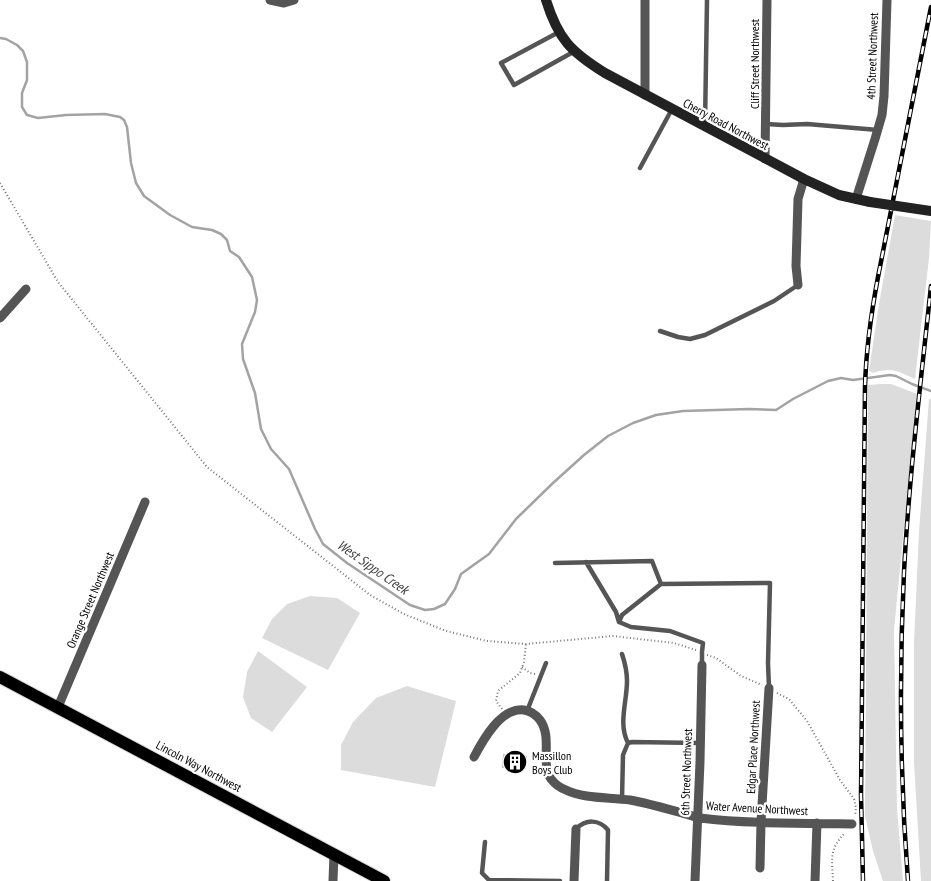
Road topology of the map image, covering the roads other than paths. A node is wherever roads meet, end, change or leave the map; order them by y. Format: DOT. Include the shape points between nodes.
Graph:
graph roads {
  1 [pos="270,0"];
  2 [pos="294,0"];
  3 [pos="546,0"];
  4 [pos="646,0"];
  5 [pos="707,0"];
  6 [pos="767,0"];
  7 [pos="887,0"];
  8 [pos="559,32"];
  9 [pos="575,51"];
  10 [pos="644,95"];
  11 [pos="672,109"];
  12 [pos="766,124"];
  13 [pos="705,127"];
  14 [pos="878,130"];
  15 [pos="765,159"];
  16 [pos="640,168"];
  17 [pos="804,179"];
  18 [pos="856,199"];
  19 [pos="931,211"];
  20 [pos="798,285"];
  21 [pos="26,289"];
  22 [pos="0,318"];
  23 [pos="660,331"];
  24 [pos="144,502"];
  25 [pos="586,562"];
  26 [pos="555,563"];
  27 [pos="661,584"];
  28 [pos="619,622"];
  29 [pos="622,654"];
  30 [pos="546,664"];
  31 [pos="702,664"];
  32 [pos="0,676"];
  33 [pos="769,688"];
  34 [pos="58,707"];
  35 [pos="527,711"];
  36 [pos="628,743"];
  37 [pos="700,743"];
  38 [pos="474,757"];
  39 [pos="622,799"];
  40 [pos="697,818"];
  41 [pos="761,822"];
  42 [pos="817,823"];
  43 [pos="852,824"];
  44 [pos="576,828"];
  45 [pos="484,842"];
  46 [pos="334,854"];
  47 [pos="760,868"];
  48 [pos="333,881"];
  49 [pos="384,881"];
  50 [pos="507,881"];
  51 [pos="560,881"];
  52 [pos="574,881"];
  53 [pos="607,881"];
  54 [pos="696,881"];
  55 [pos="815,881"];
  1 -- 2 [label="street" via="284,3"];
  3 -- 8 [label="street, Cherry Road Northwest"];
  4 -- 10 [label="street"];
  5 -- 13 [label="lane"];
  6 -- 12 [label="street, Cliff Street Northwest"];
  7 -- 14 [label="street, 4th Street Northwest" via="884,96"];
  8 -- 9 [label="street, Cherry Road Northwest"];
  8 -- 9 [label="lane" via="501,63 514,85"];
  9 -- 10 [label="street, Cherry Road Northwest" via="590,64"];
  10 -- 11 [label="street, Cherry Road Northwest"];
  11 -- 13 [label="street, Cherry Road Northwest"];
  11 -- 16 [label="lane"];
  12 -- 14 [label="lane"];
  12 -- 15 [label="street, Cliff Street Northwest"];
  13 -- 15 [label="street, Cherry Road Northwest"];
  14 -- 18 [label="street, 4th Street Northwest"];
  15 -- 17 [label="street, Cherry Road Northwest"];
  17 -- 18 [label="street, Cherry Road Northwest"];
  17 -- 20 [label="street" via="798,199"];
  18 -- 19 [label="street, Cherry Road Northwest, bridge"];
  20 -- 23 [label="lane" via="774,301 705,334 690,339"];
  21 -- 22 [label="street"];
  24 -- 34 [label="street, Orange Street Northwest"];
  25 -- 26 [label="lane"];
  25 -- 27 [label="lane" via="652,561"];
  25 -- 28 [label="lane"];
  27 -- 28 [label="lane" via="622,615"];
  27 -- 33 [label="lane" via="770,583"];
  28 -- 31 [label="lane" via="631,627 670,631 703,643"];
  29 -- 36 [label="lane" via="627,681 623,731"];
  30 -- 35 [label="lane"];
  31 -- 37 [label="street, 6th Street Northwest"];
  32 -- 34 [label="main road, Lincoln Way Northwest"];
  33 -- 41 [label="street, Edgar Place Northwest"];
  34 -- 46 [label="main road, Lincoln Way Northwest"];
  35 -- 38 [label="street" via="506,715 489,730"];
  35 -- 39 [label="street, Water Avenue Northwest" via="534,714 544,727 548,774 558,786 572,793"];
  36 -- 37 [label="lane"];
  36 -- 39 [label="lane" via="623,755"];
  37 -- 40 [label="street, 6th Street Northwest"];
  39 -- 40 [label="street, Water Avenue Northwest"];
  40 -- 41 [label="street, Water Avenue Northwest"];
  40 -- 54 [label="street, 6th Street Northwest"];
  41 -- 42 [label="street, Water Avenue Northwest"];
  41 -- 47 [label="street, Edgar Place Northwest"];
  42 -- 43 [label="street, Water Avenue Northwest"];
  42 -- 55 [label="street"];
  44 -- 52 [label="street"];
  44 -- 53 [label="lane" via="593,822 608,830"];
  45 -- 50 [label="lane" via="482,873 489,880"];
  46 -- 48 [label="street"];
  46 -- 49 [label="main road, Lincoln Way Northwest"];
  50 -- 51 [label="lane"];
}
